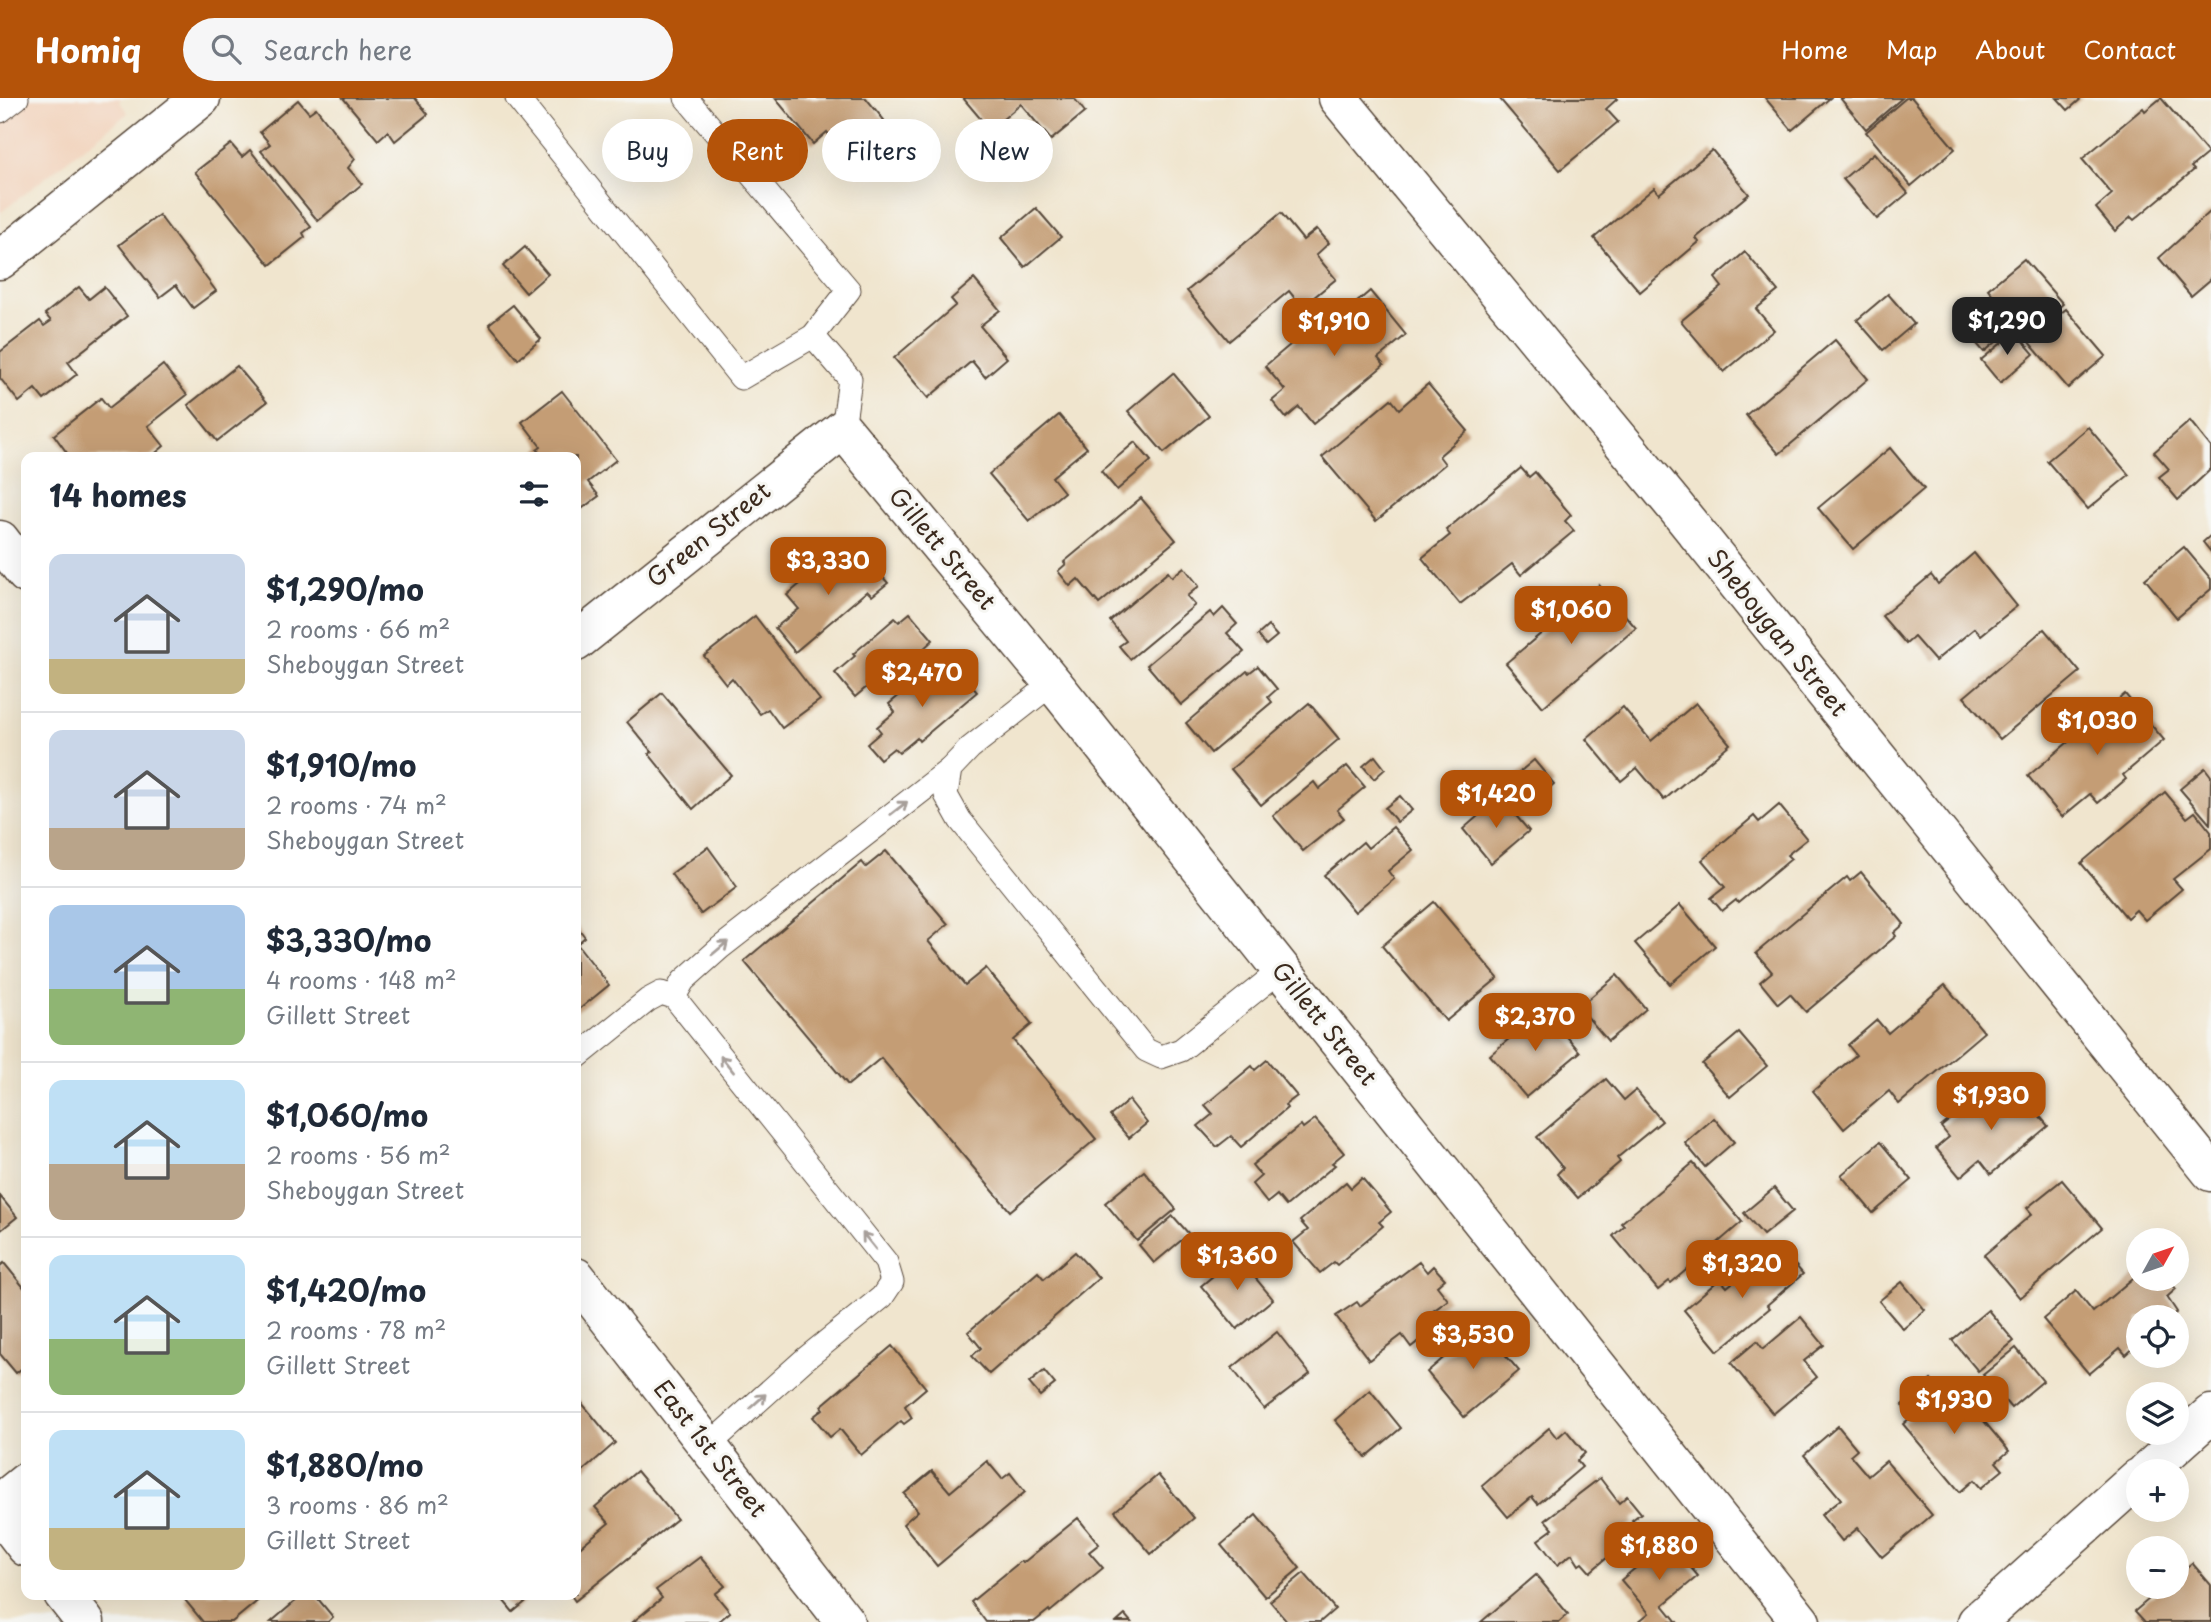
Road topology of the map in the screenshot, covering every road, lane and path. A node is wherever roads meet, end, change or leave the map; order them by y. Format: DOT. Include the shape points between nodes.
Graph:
graph roads {
  1 [pos="17,98"];
  2 [pos="201,98"];
  3 [pos="517,98"];
  4 [pos="686,98"];
  5 [pos="1338,98"];
  6 [pos="0,111"];
  7 [pos="0,260"];
  8 [pos="813,336"];
  9 [pos="843,429"];
  10 [pos="0,540"];
  11 [pos="21,567"];
  12 [pos="581,638"];
  13 [pos="1053,683"];
  14 [pos="950,769"];
  15 [pos="1281,970"];
  16 [pos="674,997"];
  17 [pos="581,1054"];
  18 [pos="2211,1172"];
  19 [pos="581,1283"];
  20 [pos="2211,1414"];
  21 [pos="708,1446"];
  22 [pos="2161,1459"];
  23 [pos="21,1486"];
  24 [pos="2126,1489"];
  25 [pos="0,1503"];
  26 [pos="0,1513"];
  27 [pos="21,1540"];
  28 [pos="68,1600"];
  29 [pos="85,1622"];
  30 [pos="845,1622"];
  31 [pos="1801,1622"];
  32 [pos="1977,1622"];
  1 -- 6 [label="lane"];
  2 -- 7 [label="street"];
  3 -- 8 [label="lane" via="741,378"];
  4 -- 8 [label="lane" via="849,290"];
  5 -- 18 [label="street, Sheboygan Street" via="1683,516"];
  8 -- 9 [label="lane" via="850,379"];
  9 -- 12 [label="street, Green Street"];
  9 -- 13 [label="street, Gillett Street"];
  10 -- 11 [label="street"];
  13 -- 14 [label="lane" via="970,747"];
  13 -- 15 [label="street, Gillett Street"];
  14 -- 15 [label="lane" via="946,795 960,820 1146,1050 1161,1057 1181,1050"];
  16 -- 14 [label="lane, one-way" via="683,981 720,948"];
  15 -- 31 [label="street, Gillett Street"];
  16 -- 17 [label="lane" via="662,993 648,1000"];
  21 -- 16 [label="lane, one-way" via="882,1297 892,1282 886,1262"];
  19 -- 21 [label="street, East 1st Street"];
  20 -- 22 [label="street"];
  21 -- 30 [label="street, East 1st Street"];
  23 -- 25 [label="street"];
  24 -- 32 [label="street"];
  26 -- 27 [label="street"];
  28 -- 29 [label="street"];
}
